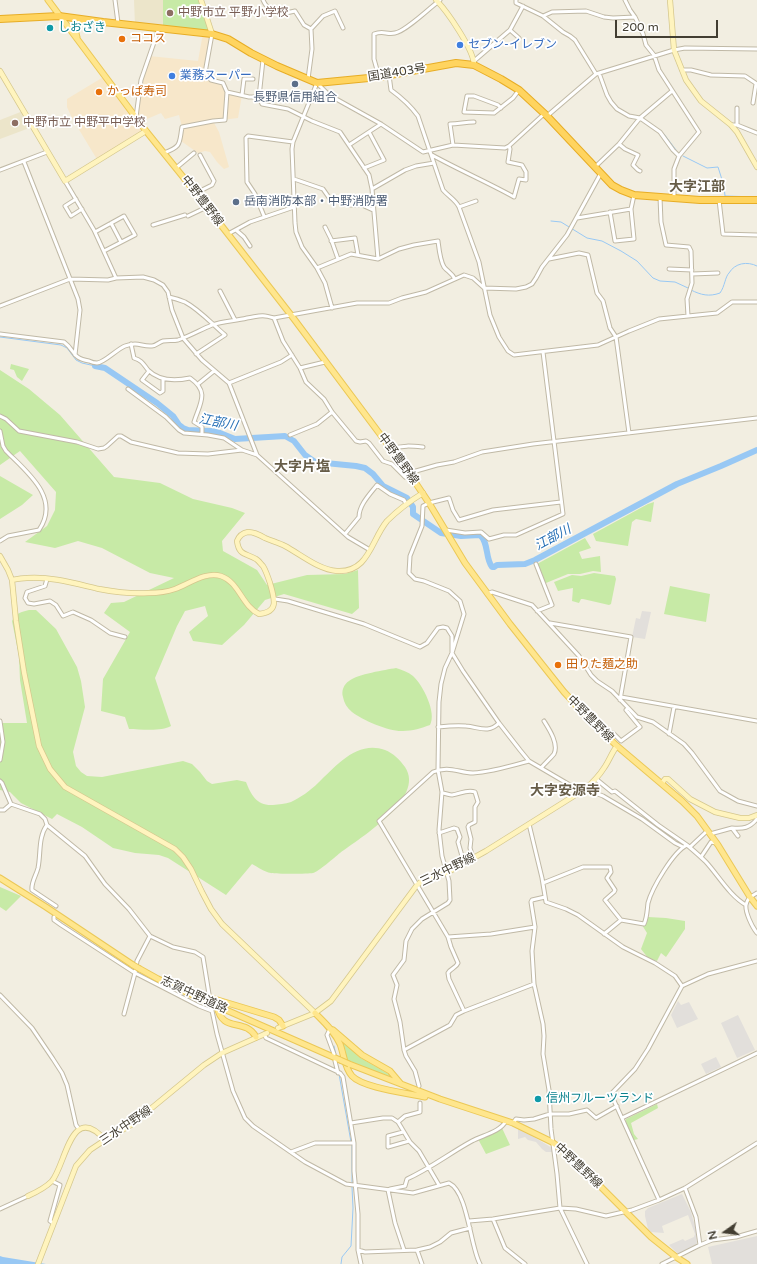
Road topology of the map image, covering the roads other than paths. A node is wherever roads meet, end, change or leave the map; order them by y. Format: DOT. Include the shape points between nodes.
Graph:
graph roads {
  1 [pos="115,0"];
  2 [pos="201,0"];
  3 [pos="263,0"];
  4 [pos="516,0"];
  5 [pos="625,0"];
  6 [pos="670,0"];
  7 [pos="50,1"];
  8 [pos="438,1"];
  9 [pos="523,6"];
  10 [pos="59,16"];
  11 [pos="543,16"];
  12 [pos="635,17"];
  13 [pos="0,19"];
  14 [pos="89,20"];
  15 [pos="118,23"];
  16 [pos="159,28"];
  17 [pos="343,28"];
  18 [pos="311,29"];
  19 [pos="510,30"];
  20 [pos="212,34"];
  21 [pos="519,38"];
  22 [pos="78,40"];
  23 [pos="757,49"];
  24 [pos="674,50"];
  25 [pos="654,55"];
  26 [pos="263,60"];
  27 [pos="474,63"];
  28 [pos="682,70"];
  29 [pos="0,71"];
  30 [pos="598,73"];
  31 [pos="389,75"];
  32 [pos="379,77"];
  33 [pos="253,79"];
  34 [pos="308,79"];
  35 [pos="317,83"];
  36 [pos="756,84"];
  37 [pos="519,90"];
  38 [pos="672,91"];
  39 [pos="228,92"];
  40 [pos="242,95"];
  41 [pos="259,97"];
  42 [pos="753,103"];
  43 [pos="501,108"];
  44 [pos="737,108"];
  45 [pos="546,115"];
  46 [pos="136,117"];
  47 [pos="303,117"];
  48 [pos="640,118"];
  49 [pos="474,122"];
  50 [pos="381,124"];
  51 [pos="731,125"];
  52 [pos="737,125"];
  53 [pos="146,131"];
  54 [pos="369,132"];
  55 [pos="757,133"];
  56 [pos="293,142"];
  57 [pos="619,144"];
  58 [pos="349,145"];
  59 [pos="453,145"];
  60 [pos="509,146"];
  61 [pos="430,151"];
  62 [pos="47,152"];
  63 [pos="164,153"];
  64 [pos="194,154"];
  65 [pos="200,155"];
  66 [pos="432,155"];
  67 [pos="679,156"];
  68 [pos="24,162"];
  69 [pos="434,163"];
  70 [pos="595,167"];
  71 [pos="757,167"];
  72 [pos="176,168"];
  73 [pos="364,168"];
  74 [pos="0,170"];
  75 [pos="640,171"];
  76 [pos="601,173"];
  77 [pos="294,179"];
  78 [pos="65,181"];
  79 [pos="372,189"];
  80 [pos="196,193"];
  81 [pos="634,195"];
  82 [pos="660,197"];
  83 [pos="674,198"];
  84 [pos="76,199"];
  85 [pos="719,200"];
  86 [pos="757,200"];
  87 [pos="476,201"];
  88 [pos="207,207"];
  89 [pos="294,207"];
  90 [pos="459,207"];
  91 [pos="82,209"];
  92 [pos="631,209"];
  93 [pos="373,210"];
  94 [pos="610,212"];
  95 [pos="264,216"];
  96 [pos="577,218"];
  97 [pos="111,223"];
  98 [pos="153,225"];
  99 [pos="325,226"];
  100 [pos="236,230"];
  101 [pos="94,232"];
  102 [pos="228,235"];
  103 [pos="757,235"];
  104 [pos="331,241"];
  105 [pos="121,242"];
  106 [pos="250,246"];
  107 [pos="104,251"];
  108 [pos="358,255"];
  109 [pos="338,259"];
  110 [pos="378,259"];
  111 [pos="549,259"];
  112 [pos="317,268"];
  113 [pos="669,269"];
  114 [pos="692,270"];
  115 [pos="718,273"];
  116 [pos="692,274"];
  117 [pos="116,278"];
  118 [pos="70,279"];
  119 [pos="455,279"];
  120 [pos="484,288"];
  121 [pos="220,291"];
  122 [pos="169,297"];
  123 [pos="757,302"];
  124 [pos="0,306"];
  125 [pos="332,308"];
  126 [pos="290,315"];
  127 [pos="688,316"];
  128 [pos="274,318"];
  129 [pos="235,320"];
  130 [pos="213,325"];
  131 [pos="0,334"];
  132 [pos="616,337"];
  133 [pos="182,338"];
  134 [pos="131,344"];
  135 [pos="543,352"];
  136 [pos="196,354"];
  137 [pos="292,355"];
  138 [pos="75,356"];
  139 [pos="325,362"];
  140 [pos="300,368"];
  141 [pos="149,371"];
  142 [pos="214,371"];
  143 [pos="163,379"];
  144 [pos="229,383"];
  145 [pos="198,384"];
  146 [pos="128,388"];
  147 [pos="332,412"];
  148 [pos="0,416"];
  149 [pos="757,418"];
  150 [pos="0,430"];
  151 [pos="629,433"];
  152 [pos="202,434"];
  153 [pos="290,435"];
  154 [pos="554,442"];
  155 [pos="423,447"];
  156 [pos="242,450"];
  157 [pos="392,450"];
  158 [pos="257,455"];
  159 [pos="409,473"];
  160 [pos="423,493"];
  161 [pos="561,502"];
  162 [pos="406,503"];
  163 [pos="429,503"];
  164 [pos="446,530"];
  165 [pos="345,534"];
  166 [pos="0,541"];
  167 [pos="370,550"];
  168 [pos="0,556"];
  169 [pos="536,564"];
  170 [pos="47,579"];
  171 [pos="12,580"];
  172 [pos="487,594"];
  173 [pos="274,600"];
  174 [pos="537,611"];
  175 [pos="549,623"];
  176 [pos="125,637"];
  177 [pos="452,653"];
  178 [pos="621,698"];
  179 [pos="674,707"];
  180 [pos="628,708"];
  181 [pos="0,721"];
  182 [pos="544,721"];
  183 [pos="757,721"];
  184 [pos="499,723"];
  185 [pos="438,727"];
  186 [pos="669,734"];
  187 [pos="609,738"];
  188 [pos="617,746"];
  189 [pos="0,760"];
  190 [pos="529,761"];
  191 [pos="541,768"];
  192 [pos="438,770"];
  193 [pos="596,779"];
  194 [pos="0,781"];
  195 [pos="662,783"];
  196 [pos="585,790"];
  197 [pos="442,793"];
  198 [pos="11,804"];
  199 [pos="757,806"];
  200 [pos="0,810"];
  201 [pos="757,815"];
  202 [pos="757,819"];
  203 [pos="529,824"];
  204 [pos="47,825"];
  205 [pos="732,828"];
  206 [pos="709,832"];
  207 [pos="439,833"];
  208 [pos="738,836"];
  209 [pos="717,843"];
  210 [pos="689,846"];
  211 [pos="683,847"];
  212 [pos="701,857"];
  213 [pos="473,858"];
  214 [pos="464,863"];
  215 [pos="448,872"];
  216 [pos="0,878"];
  217 [pos="543,883"];
  218 [pos="417,885"];
  219 [pos="757,893"];
  220 [pos="545,897"];
  221 [pos="750,897"];
  222 [pos="746,905"];
  223 [pos="56,906"];
  224 [pos="757,906"];
  225 [pos="434,912"];
  226 [pos="54,917"];
  227 [pos="620,920"];
  228 [pos="535,927"];
  229 [pos="757,933"];
  230 [pos="604,934"];
  231 [pos="150,936"];
  232 [pos="448,937"];
  233 [pos="757,961"];
  234 [pos="135,973"];
  235 [pos="534,984"];
  236 [pos="682,986"];
  237 [pos="184,991"];
  238 [pos="209,994"];
  239 [pos="0,995"];
  240 [pos="213,1008"];
  241 [pos="464,1011"];
  242 [pos="315,1013"];
  243 [pos="124,1014"];
  244 [pos="280,1027"];
  245 [pos="330,1028"];
  246 [pos="265,1033"];
  247 [pos="256,1037"];
  248 [pos="404,1050"];
  249 [pos="222,1053"];
  250 [pos="757,1053"];
  251 [pos="334,1054"];
  252 [pos="338,1061"];
  253 [pos="339,1073"];
  254 [pos="403,1086"];
  255 [pos="419,1086"];
  256 [pos="440,1099"];
  257 [pos="420,1103"];
  258 [pos="617,1106"];
  259 [pos="550,1114"];
  260 [pos="622,1118"];
  261 [pos="506,1120"];
  262 [pos="398,1122"];
  263 [pos="351,1123"];
  264 [pos="513,1123"];
  265 [pos="79,1129"];
  266 [pos="403,1132"];
  267 [pos="105,1140"];
  268 [pos="410,1141"];
  269 [pos="552,1142"];
  270 [pos="757,1142"];
  271 [pos="354,1143"];
  272 [pos="291,1152"];
  273 [pos="428,1168"];
  274 [pos="52,1180"];
  275 [pos="353,1185"];
  276 [pos="439,1186"];
  277 [pos="685,1188"];
  278 [pos="388,1190"];
  279 [pos="28,1196"];
  280 [pos="659,1200"];
  281 [pos="560,1208"];
  282 [pos="0,1209"];
  283 [pos="624,1212"];
  284 [pos="492,1219"];
  285 [pos="469,1221"];
  286 [pos="54,1223"];
  287 [pos="470,1228"];
  288 [pos="757,1231"];
  289 [pos="700,1246"];
  290 [pos="358,1250"];
  291 [pos="404,1250"];
  292 [pos="417,1250"];
  293 [pos="676,1257"];
  294 [pos="38,1264"];
  295 [pos="361,1264"];
  296 [pos="422,1264"];
  297 [pos="480,1264"];
  298 [pos="524,1264"];
  299 [pos="588,1264"];
  300 [pos="662,1264"];
  301 [pos="687,1264"];
  1 -- 15 [label="street"];
  2 -- 20 [label="street"];
  3 -- 18 [label="street" via="267,7 273,10 281,9 286,13 296,11 304,25"];
  4 -- 9 [label="street" via="516,3"];
  5 -- 12 [label="street"];
  6 -- 24 [label="street"];
  7 -- 10 [label="main road, 中野豊野線"];
  8 -- 27 [label="street" via="465,41"];
  8 -- 32 [label="street" via="400,32 396,34 381,31 374,34 374,59"];
  9 -- 11 [label="street"];
  9 -- 19 [label="street"];
  10 -- 13 [label="highway, 国道403号"];
  10 -- 14 [label="highway, 国道403号"];
  10 -- 22 [label="main road, 中野豊野線"];
  11 -- 12 [label="street" via="552,12 586,11 604,17"];
  11 -- 30 [label="street" via="575,40"];
  12 -- 25 [label="street" via="646,45"];
  14 -- 15 [label="highway, 国道403号"];
  14 -- 22 [label="main road" via="77,25"];
  15 -- 16 [label="highway, 国道403号"];
  16 -- 20 [label="highway, 国道403号"];
  16 -- 46 [label="street" via="141,80"];
  17 -- 18 [label="street" via="335,11 324,16"];
  18 -- 34 [label="street" via="312,49"];
  19 -- 21 [label="street"];
  19 -- 27 [label="street"];
  20 -- 26 [label="highway, 国道403号" via="228,39"];
  20 -- 39 [label="street" via="205,73 210,80 223,83"];
  22 -- 46 [label="main road, 中野豊野線"];
  23 -- 24 [label="street"];
  24 -- 25 [label="street"];
  24 -- 28 [label="street"];
  25 -- 30 [label="street"];
  25 -- 38 [label="street" via="659,70"];
  26 -- 34 [label="highway, 国道403号"];
  26 -- 41 [label="street"];
  27 -- 31 [label="highway, 国道403号" via="456,63"];
  27 -- 37 [label="highway, 国道403号"];
  28 -- 36 [label="street" via="711,75 745,76"];
  28 -- 51 [label="street" via="701,101"];
  29 -- 62 [label="street"];
  30 -- 45 [label="street"];
  30 -- 48 [label="street" via="611,102 617,109 629,116"];
  31 -- 32 [label="highway, 国道403号"];
  31 -- 61 [label="street" via="391,90 411,106 418,116"];
  32 -- 35 [label="highway, 国道403号"];
  33 -- 40 [label="street" via="244,79"];
  34 -- 35 [label="highway, 国道403号"];
  35 -- 47 [label="street"];
  35 -- 50 [label="street" via="329,95"];
  36 -- 42 [label="street"];
  37 -- 43 [label="street"];
  37 -- 45 [label="highway, 国道403号"];
  38 -- 48 [label="street"];
  38 -- 67 [label="street" via="699,132"];
  39 -- 40 [label="street"];
  39 -- 63 [label="street" via="225,120 182,127 181,141 174,149"];
  40 -- 41 [label="street"];
  41 -- 47 [label="street" via="262,104 288,109"];
  43 -- 43 [label="street" via="494,113 464,112 467,96 474,96"];
  44 -- 52 [label="street"];
  45 -- 60 [label="street"];
  45 -- 70 [label="highway, 国道403号"];
  46 -- 53 [label="main road, 中野豊野線"];
  47 -- 56 [label="street"];
  47 -- 58 [label="street" via="340,132"];
  48 -- 57 [label="street"];
  48 -- 67 [label="street" via="660,132"];
  49 -- 59 [label="street" via="450,124"];
  50 -- 54 [label="street"];
  50 -- 61 [label="street" via="419,150"];
  51 -- 52 [label="street"];
  51 -- 71 [label="street"];
  52 -- 55 [label="street"];
  53 -- 63 [label="main road, 中野豊野線"];
  53 -- 78 [label="street"];
  54 -- 58 [label="street"];
  54 -- 73 [label="street" via="384,160"];
  56 -- 77 [label="street"];
  56 -- 95 [label="street" via="248,136 246,138 247,182"];
  57 -- 70 [label="street"];
  57 -- 75 [label="street" via="638,156 633,165"];
  58 -- 73 [label="street"];
  59 -- 60 [label="street" via="500,149"];
  59 -- 61 [label="street"];
  60 -- 66 [label="street" via="508,162 522,165 526,172 526,180 519,179 514,197"];
  61 -- 66 [label="street"];
  62 -- 68 [label="street"];
  62 -- 78 [label="street"];
  63 -- 72 [label="main road, 中野豊野線"];
  64 -- 72 [label="street"];
  65 -- 80 [label="street" via="214,182"];
  66 -- 69 [label="street"];
  67 -- 83 [label="street" via="674,170"];
  68 -- 74 [label="street"];
  68 -- 118 [label="street"];
  69 -- 79 [label="street" via="405,170"];
  69 -- 90 [label="street" via="442,190 457,202"];
  70 -- 76 [label="highway, 国道403号"];
  72 -- 80 [label="main road, 中野豊野線"];
  73 -- 79 [label="street"];
  76 -- 81 [label="highway, 国道403号" via="612,185"];
  76 -- 96 [label="street"];
  77 -- 89 [label="street"];
  77 -- 93 [label="street" via="323,189 330,199 349,205 362,205"];
  78 -- 84 [label="street"];
  79 -- 93 [label="street"];
  80 -- 88 [label="main road, 中野豊野線"];
  81 -- 82 [label="highway, 国道403号"];
  81 -- 92 [label="street"];
  82 -- 83 [label="highway, 国道403号"];
  82 -- 114 [label="street" via="661,222 666,245 689,247"];
  83 -- 85 [label="highway, 国道403号"];
  84 -- 91 [label="street"];
  84 -- 91 [label="street" via="65,206 71,216"];
  85 -- 86 [label="highway, 国道403号"];
  85 -- 103 [label="street" via="724,234"];
  87 -- 90 [label="street"];
  88 -- 98 [label="street"];
  88 -- 102 [label="main road, 中野豊野線"];
  89 -- 95 [label="street"];
  89 -- 112 [label="street" via="298,238"];
  90 -- 120 [label="street" via="479,262"];
  91 -- 101 [label="street"];
  92 -- 94 [label="street"];
  92 -- 94 [label="street" via="634,239 615,242"];
  93 -- 110 [label="street"];
  94 -- 96 [label="street"];
  95 -- 100 [label="street"];
  96 -- 111 [label="street"];
  97 -- 101 [label="street"];
  97 -- 105 [label="street"];
  97 -- 105 [label="street" via="124,216 135,235"];
  99 -- 104 [label="street"];
  100 -- 102 [label="street"];
  100 -- 106 [label="street"];
  101 -- 107 [label="street"];
  102 -- 126 [label="main road, 中野豊野線"];
  104 -- 108 [label="street" via="355,238"];
  104 -- 109 [label="street"];
  105 -- 107 [label="street"];
  107 -- 117 [label="street"];
  108 -- 109 [label="street" via="351,254"];
  108 -- 110 [label="street"];
  109 -- 112 [label="street"];
  110 -- 119 [label="street" via="414,245 438,241 445,269"];
  111 -- 120 [label="street" via="532,284 526,287"];
  111 -- 132 [label="street" via="579,253 588,255 597,293 603,301 610,328"];
  112 -- 125 [label="street" via="325,283"];
  113 -- 114 [label="street"];
  114 -- 116 [label="street"];
  115 -- 116 [label="street"];
  116 -- 127 [label="street" via="687,299"];
  117 -- 118 [label="street"];
  117 -- 122 [label="street" via="143,277 154,280 163,285"];
  118 -- 124 [label="street"];
  118 -- 138 [label="street" via="80,310"];
  119 -- 120 [label="street" via="464,275 473,278"];
  119 -- 125 [label="street" via="426,292 389,303"];
  120 -- 135 [label="street" via="490,315 508,351 514,355"];
  121 -- 129 [label="street"];
  122 -- 130 [label="street" via="184,302"];
  122 -- 133 [label="street"];
  123 -- 127 [label="street" via="732,302 717,313"];
  125 -- 126 [label="street"];
  126 -- 128 [label="street"];
  126 -- 139 [label="main road, 中野豊野線"];
  127 -- 132 [label="street" via="659,319"];
  128 -- 129 [label="street" via="263,315"];
  128 -- 137 [label="street"];
  129 -- 130 [label="street"];
  130 -- 133 [label="street"];
  130 -- 136 [label="street" via="225,335"];
  131 -- 138 [label="street" via="64,342"];
  132 -- 135 [label="street" via="598,345"];
  132 -- 151 [label="street"];
  133 -- 134 [label="street" via="159,342 152,346"];
  133 -- 136 [label="street"];
  134 -- 138 [label="street" via="117,350 103,362 82,360"];
  134 -- 141 [label="street" via="134,358 142,361"];
  135 -- 154 [label="street"];
  136 -- 142 [label="street"];
  137 -- 140 [label="street"];
  137 -- 144 [label="street"];
  139 -- 140 [label="street"];
  139 -- 157 [label="main road, 中野豊野線"];
  140 -- 147 [label="street" via="306,382 324,399"];
  141 -- 143 [label="street"];
  141 -- 143 [label="street" via="142,380 160,393 163,390"];
  142 -- 144 [label="street"];
  142 -- 145 [label="street"];
  143 -- 145 [label="street" via="190,378"];
  144 -- 158 [label="street"];
  145 -- 152 [label="street" via="202,402 194,422 202,427"];
  146 -- 152 [label="street" via="179,430 184,433"];
  147 -- 153 [label="street" via="317,424"];
  147 -- 159 [label="street" via="356,441 369,443 383,461 392,464 405,477"];
  148 -- 156 [label="street" via="19,431 77,442 98,449 104,448 121,436 131,442 178,453 208,454"];
  149 -- 151 [label="street"];
  150 -- 166 [label="street" via="3,446 37,484 47,510 39,530 8,536"];
  151 -- 154 [label="street"];
  152 -- 156 [label="street" via="224,438"];
  154 -- 159 [label="street" via="482,452"];
  154 -- 161 [label="street"];
  155 -- 157 [label="street" via="398,446"];
  156 -- 158 [label="street"];
  157 -- 159 [label="main road, 中野豊野線"];
  158 -- 165 [label="street"];
  159 -- 160 [label="main road, 中野豊野線"];
  160 -- 162 [label="street"];
  160 -- 163 [label="main road, 中野豊野線"];
  161 -- 163 [label="street" via="494,510 459,520 449,498"];
  161 -- 164 [label="street" via="563,514 516,535 489,539 481,532"];
  162 -- 165 [label="street" via="378,485 359,511 360,517"];
  162 -- 167 [label="street" via="386,522"];
  163 -- 164 [label="main road, 中野豊野線"];
  163 -- 177 [label="street" via="423,506 422,526 410,556 409,573 415,579 449,591 460,601 464,614"];
  164 -- 172 [label="main road, 中野豊野線"];
  165 -- 167 [label="street"];
  167 -- 173 [label="street" via="361,564 345,571 333,571 262,536 250,532 243,533 238,539 238,547 241,552 257,559 264,567"];
  168 -- 171 [label="street"];
  169 -- 174 [label="street" via="552,605"];
  170 -- 171 [label="street"];
  170 -- 173 [label="street" via="102,590 147,594 174,589 214,575 230,581 250,608 259,614 270,612"];
  170 -- 176 [label="street" via="44,586 27,592 25,598 28,603 50,601 63,616 73,612"];
  171 -- 242 [label="street" via="24,672 39,746 50,769 65,787 175,849 191,869 211,909 222,924"];
  172 -- 174 [label="street" via="492,592 532,605"];
  172 -- 187 [label="main road, 中野豊野線" via="564,692"];
  173 -- 177 [label="street" via="288,600 364,624 420,647 427,643 436,629 447,628 452,636"];
  174 -- 175 [label="street"];
  175 -- 178 [label="street" via="579,656 591,675"];
  175 -- 178 [label="street" via="631,638"];
  177 -- 184 [label="street"];
  177 -- 185 [label="street" via="440,688"];
  178 -- 179 [label="street"];
  178 -- 180 [label="street"];
  179 -- 183 [label="street"];
  179 -- 186 [label="street"];
  180 -- 186 [label="street" via="637,717 653,722"];
  180 -- 187 [label="street" via="626,710 640,727 621,741 613,733"];
  181 -- 189 [label="street" via="4,742"];
  182 -- 191 [label="street" via="554,740 555,752"];
  184 -- 185 [label="street" via="489,729 467,726"];
  184 -- 190 [label="street"];
  185 -- 192 [label="street"];
  186 -- 199 [label="street" via="684,744 720,791 738,801"];
  187 -- 188 [label="main road, 中野豊野線"];
  188 -- 193 [label="street, 三水中野線"];
  188 -- 195 [label="main road, 中野豊野線"];
  190 -- 191 [label="street"];
  190 -- 192 [label="street" via="473,773 453,769"];
  191 -- 196 [label="street" via="575,788"];
  192 -- 197 [label="street"];
  192 -- 218 [label="street" via="379,821"];
  193 -- 196 [label="street, 三水中野線"];
  193 -- 210 [label="street"];
  194 -- 198 [label="street"];
  195 -- 201 [label="street" via="668,778 690,799 715,812 740,818"];
  195 -- 206 [label="main road, 中野豊野線" via="697,816"];
  196 -- 203 [label="street, 三水中野線"];
  196 -- 211 [label="street" via="603,796"];
  197 -- 207 [label="street"];
  197 -- 213 [label="street" via="451,795 475,792 478,802 475,807 476,822 469,824 468,827"];
  198 -- 200 [label="street"];
  198 -- 204 [label="street" via="40,814"];
  202 -- 205 [label="street" via="742,829"];
  203 -- 213 [label="street, 三水中野線"];
  203 -- 217 [label="street"];
  204 -- 223 [label="street" via="42,831 38,870 31,885 32,890"];
  204 -- 231 [label="street" via="85,856 105,884"];
  205 -- 206 [label="street"];
  205 -- 208 [label="street"];
  206 -- 209 [label="main road, 中野豊野線"];
  206 -- 210 [label="street"];
  207 -- 214 [label="street" via="457,829"];
  207 -- 215 [label="street" via="442,856"];
  209 -- 212 [label="street" via="711,842"];
  209 -- 221 [label="main road, 中野豊野線"];
  210 -- 211 [label="street"];
  210 -- 212 [label="street"];
  211 -- 227 [label="street" via="666,867 653,891 644,924"];
  212 -- 222 [label="street" via="727,888"];
  213 -- 214 [label="street, 三水中野線"];
  214 -- 215 [label="street, 三水中野線"];
  215 -- 218 [label="street, 三水中野線"];
  215 -- 225 [label="street" via="450,900"];
  216 -- 237 [label="main road, 志賀中野道路, bridge" via="133,965"];
  217 -- 220 [label="street"];
  217 -- 227 [label="street" via="583,866 610,868 611,872 607,878 615,890 605,900"];
  218 -- 225 [label="street"];
  218 -- 242 [label="street, 三水中野線" via="331,1001"];
  219 -- 221 [label="street"];
  220 -- 228 [label="street" via="531,902"];
  220 -- 230 [label="street" via="549,904 578,915"];
  221 -- 222 [label="street"];
  221 -- 224 [label="main road, 中野豊野線"];
  222 -- 229 [label="street"];
  225 -- 232 [label="street"];
  225 -- 248 [label="street" via="412,929 406,941 404,960 393,975 397,985 394,999"];
  226 -- 234 [label="street" via="61,925"];
  227 -- 230 [label="street"];
  228 -- 232 [label="street"];
  228 -- 235 [label="street" via="532,951"];
  230 -- 236 [label="street" via="676,976"];
  231 -- 234 [label="street" via="137,961"];
  231 -- 238 [label="street" via="173,948 195,952 202,957"];
  232 -- 241 [label="street" via="458,962 457,966 450,969 449,978"];
  233 -- 236 [label="street" via="708,974"];
  234 -- 240 [label="street" via="199,1006"];
  234 -- 243 [label="street"];
  235 -- 241 [label="street"];
  235 -- 259 [label="street" via="543,1024 543,1054 550,1090"];
  236 -- 258 [label="street" via="635,1069 611,1094"];
  237 -- 240 [label="main road, 志賀中野道路"];
  237 -- 244 [label="main road" via="274,1017 279,1020"];
  239 -- 265 [label="street" via="32,1028 62,1073"];
  240 -- 247 [label="main road" via="223,1020 250,1029"];
  240 -- 249 [label="street"];
  240 -- 252 [label="main road, 志賀中野道路"];
  241 -- 248 [label="street" via="456,1015 450,1026"];
  242 -- 244 [label="street, 三水中野線"];
  242 -- 245 [label="main road"];
  245 -- 251 [label="street" via="328,1035"];
  245 -- 254 [label="main road" via="362,1055 390,1071"];
  245 -- 256 [label="main road" via="340,1043 349,1072 358,1081"];
  246 -- 247 [label="street, 三水中野線"];
  246 -- 253 [label="street" via="266,1038"];
  247 -- 249 [label="street, 三水中野線"];
  248 -- 255 [label="street" via="415,1071"];
  249 -- 267 [label="street, 三水中野線" via="131,1125"];
  249 -- 272 [label="street" via="233,1091 245,1118"];
  250 -- 260 [label="street"];
  252 -- 253 [label="street"];
  252 -- 254 [label="main road, 志賀中野道路, bridge"];
  253 -- 263 [label="street"];
  254 -- 256 [label="main road, 中野豊野線"];
  256 -- 261 [label="main road, 中野豊野線"];
  257 -- 262 [label="street" via="420,1112 404,1116"];
  258 -- 259 [label="street" via="596,1118 587,1110 569,1114"];
  258 -- 260 [label="street"];
  259 -- 264 [label="street" via="534,1119 516,1119"];
  259 -- 269 [label="street"];
  260 -- 280 [label="street"];
  261 -- 264 [label="main road, 中野豊野線"];
  261 -- 273 [label="street" via="496,1130 473,1140"];
  262 -- 263 [label="street" via="392,1118 383,1118"];
  262 -- 266 [label="street"];
  263 -- 271 [label="street"];
  264 -- 269 [label="main road, 中野豊野線"];
  265 -- 267 [label="street" via="91,1128"];
  265 -- 274 [label="street" via="69,1142"];
  266 -- 268 [label="street"];
  266 -- 268 [label="street" via="388,1136 388,1147"];
  267 -- 286 [label="street, 三水中野線" via="90,1150 76,1166"];
  268 -- 273 [label="street"];
  269 -- 281 [label="street"];
  269 -- 283 [label="main road, 中野豊野線" via="569,1155"];
  270 -- 277 [label="street"];
  271 -- 272 [label="street" via="315,1143"];
  271 -- 275 [label="street"];
  272 -- 275 [label="street" via="339,1181"];
  273 -- 276 [label="street"];
  273 -- 278 [label="street" via="408,1179 405,1186"];
  274 -- 279 [label="street" via="43,1189"];
  274 -- 286 [label="street" via="60,1185 50,1221"];
  275 -- 278 [label="street"];
  275 -- 290 [label="street" via="358,1214"];
  276 -- 278 [label="street" via="413,1193"];
  276 -- 285 [label="street" via="449,1183 453,1185"];
  277 -- 280 [label="street"];
  277 -- 289 [label="street" via="696,1217"];
  278 -- 291 [label="street"];
  279 -- 282 [label="street"];
  280 -- 283 [label="street"];
  281 -- 283 [label="street" via="606,1216"];
  281 -- 284 [label="street"];
  281 -- 299 [label="street"];
  283 -- 293 [label="main road, 中野豊野線"];
  284 -- 285 [label="street"];
  284 -- 298 [label="street" via="505,1248"];
  285 -- 287 [label="street"];
  286 -- 294 [label="street, 三水中野線"];
  287 -- 292 [label="street" via="451,1233 436,1245"];
  287 -- 297 [label="street"];
  288 -- 289 [label="street" via="712,1240"];
  289 -- 293 [label="street"];
  290 -- 291 [label="street"];
  290 -- 295 [label="street"];
  291 -- 292 [label="street"];
  292 -- 296 [label="street"];
  293 -- 300 [label="street"];
  293 -- 301 [label="main road, 中野豊野線"];
}
